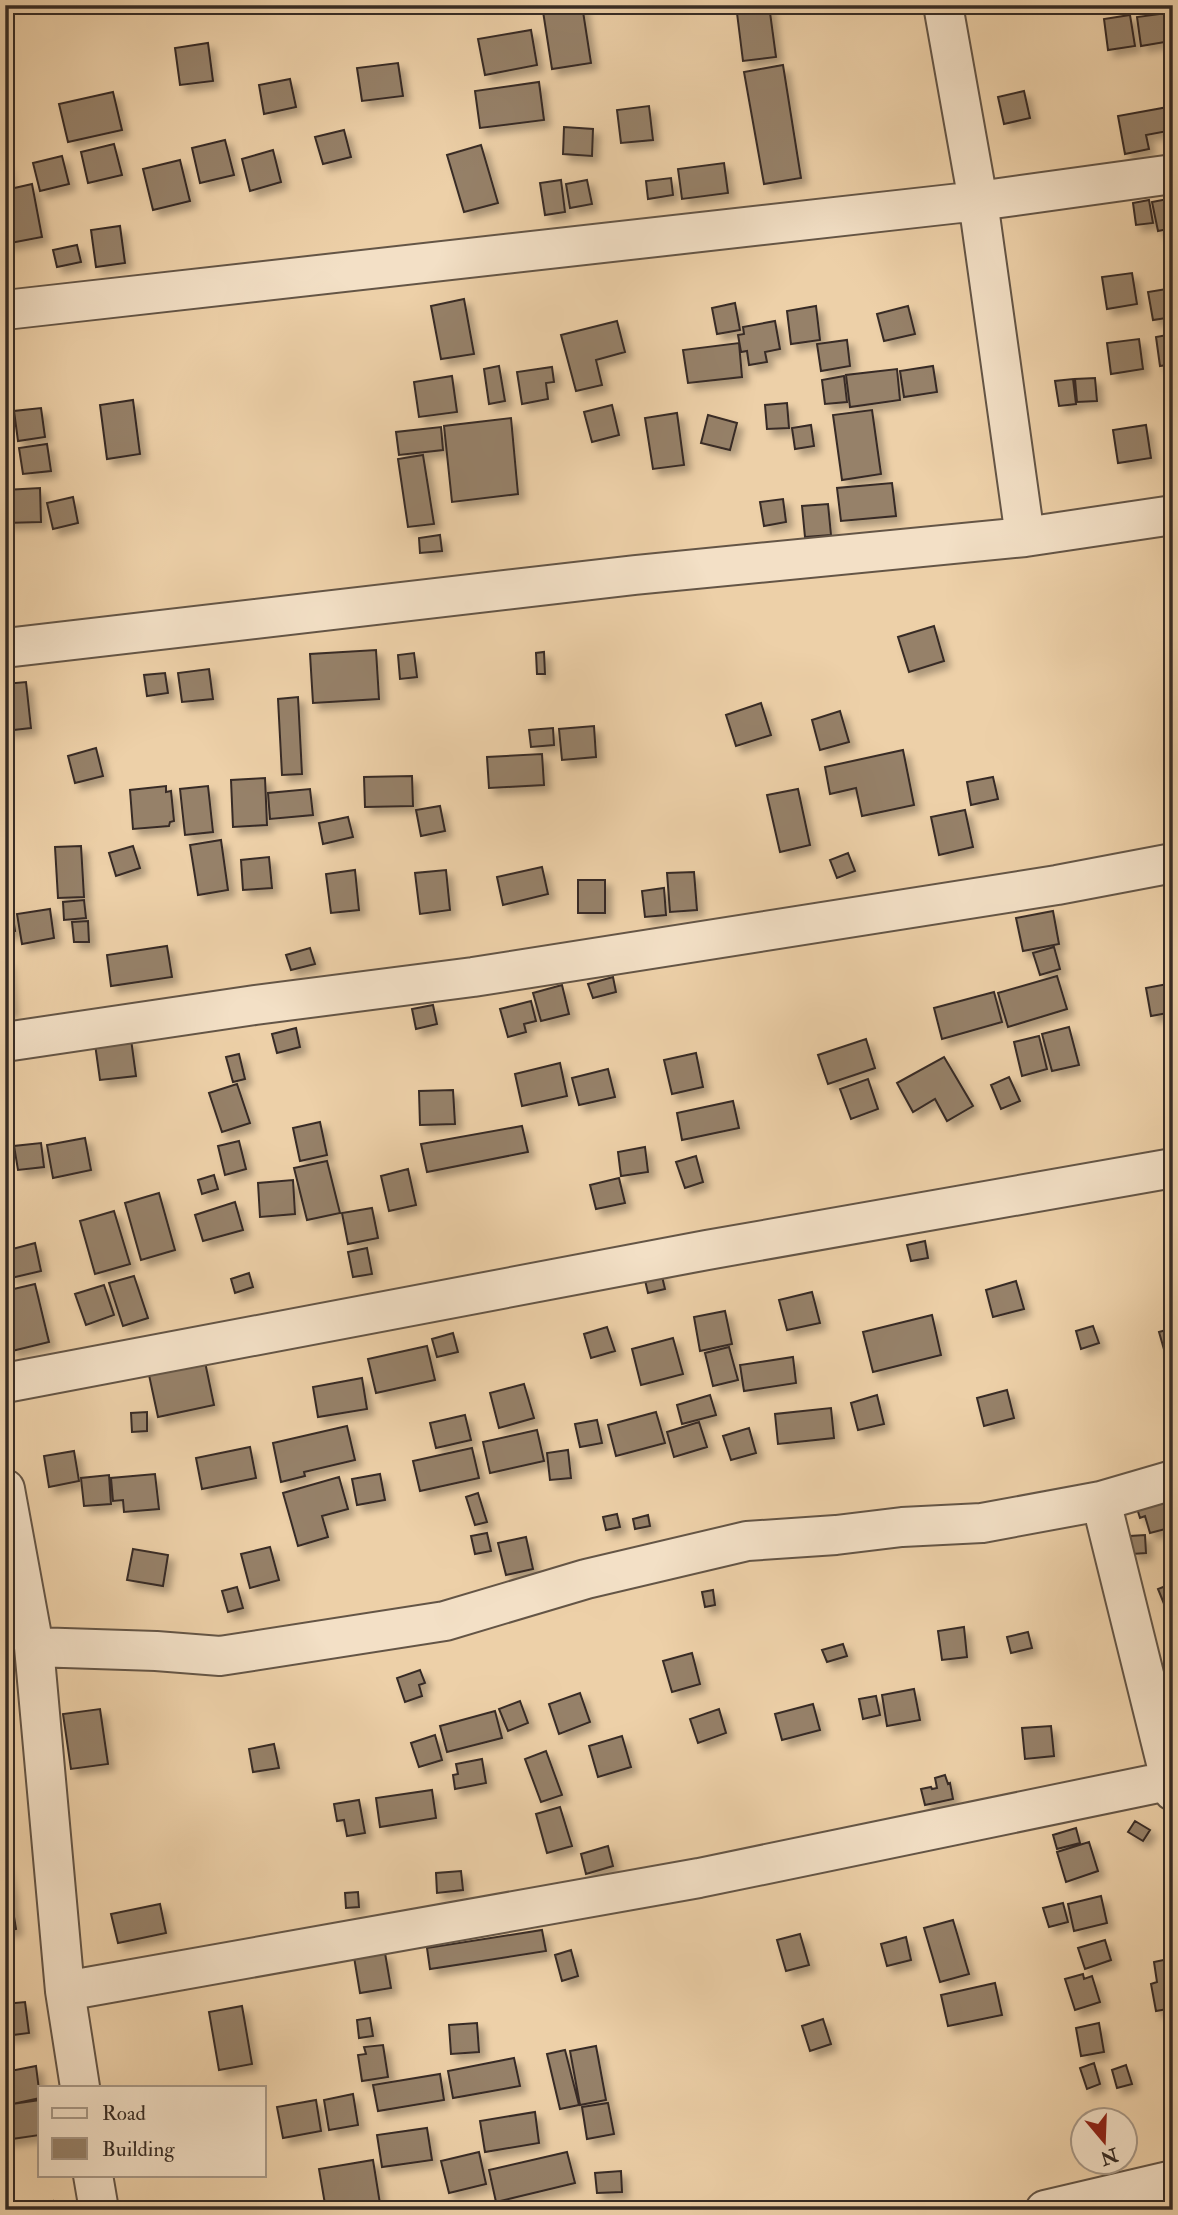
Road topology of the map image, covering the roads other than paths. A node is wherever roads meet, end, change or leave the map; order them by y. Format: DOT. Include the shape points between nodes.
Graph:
graph roads {
  1 [pos="943,5"];
  2 [pos="1173,174"];
  3 [pos="978,201"];
  4 [pos="5,310"];
  5 [pos="1173,515"];
  6 [pos="1025,537"];
  7 [pos="5,648"];
  8 [pos="1173,863"];
  9 [pos="5,1042"];
  10 [pos="1173,1168"];
  11 [pos="5,1383"];
  12 [pos="1173,1480"];
  13 [pos="5,1489"];
  14 [pos="1101,1501"];
  15 [pos="34,1647"];
  16 [pos="1172,1784"];
  17 [pos="65,1992"];
  18 [pos="80,2086"];
  19 [pos="93,2176"];
  20 [pos="1173,2180"];
  21 [pos="99,2210"];
  22 [pos="1045,2210"];
  1 -- 3 [label="street"];
  2 -- 3 [label="street"];
  3 -- 4 [label="street"];
  3 -- 6 [label="street"];
  5 -- 6 [label="street"];
  6 -- 7 [label="street" via="635,575"];
  8 -- 9 [label="street" via="473,978"];
  10 -- 11 [label="street" via="694,1252"];
  12 -- 14 [label="street"];
  13 -- 15 [label="street"];
  14 -- 15 [label="street" via="982,1523 747,1541 586,1579 445,1621 220,1656"];
  14 -- 16 [label="street"];
  15 -- 17 [label="street"];
  16 -- 17 [label="street" via="699,1878"];
  17 -- 18 [label="street"];
  19 -- 21 [label="street"];
  20 -- 22 [label="street"];
}
